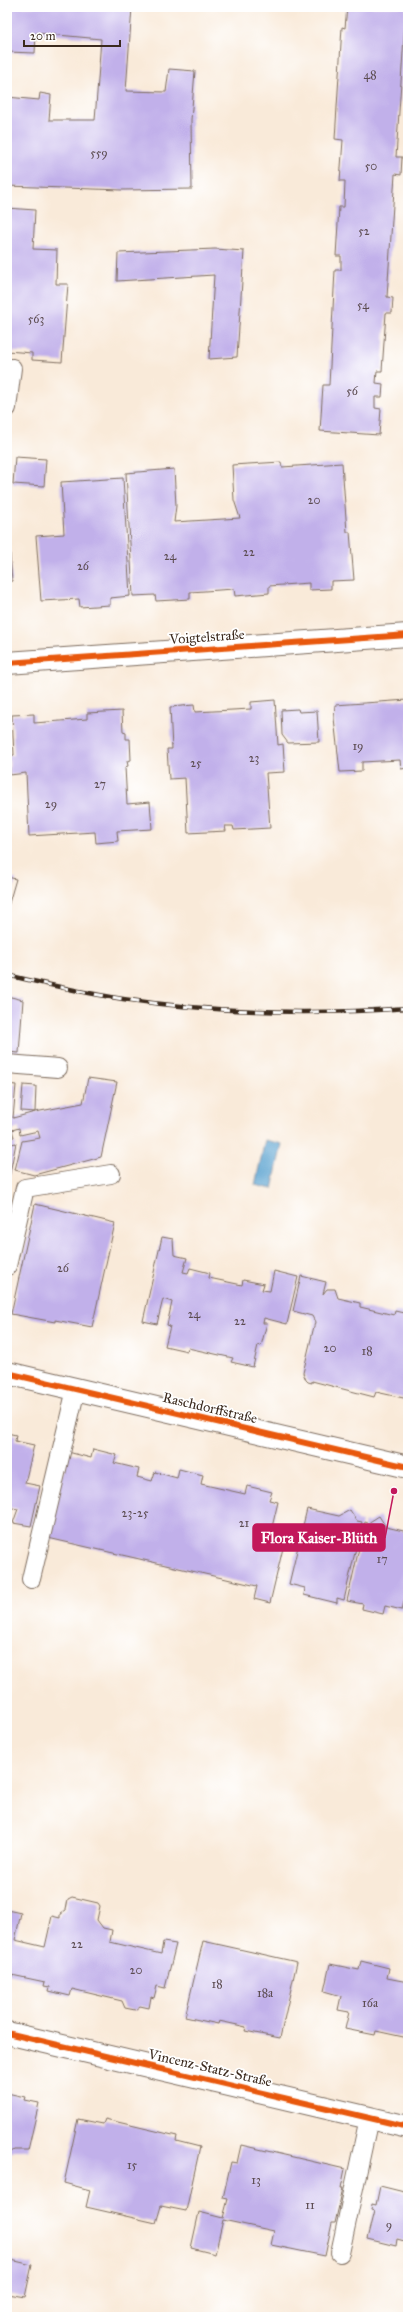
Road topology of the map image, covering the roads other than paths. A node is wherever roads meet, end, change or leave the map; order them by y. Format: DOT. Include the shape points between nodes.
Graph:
graph roads {
  1 [pos="12,368"];
  2 [pos="7,408"];
  3 [pos="408,635"];
  4 [pos="7,663"];
  5 [pos="7,1064"];
  6 [pos="58,1068"];
  7 [pos="111,1174"];
  8 [pos="7,1266"];
  9 [pos="7,1373"];
  10 [pos="76,1389"];
  11 [pos="408,1467"];
  12 [pos="31,1579"];
  13 [pos="7,2033"];
  14 [pos="369,2118"];
  15 [pos="408,2127"];
  16 [pos="340,2253"];
  1 -- 2 [label="lane"];
  3 -- 4 [label="street, Voigtelstraße"];
  5 -- 6 [label="lane"];
  7 -- 8 [label="lane" via="25,1188"];
  9 -- 10 [label="street, Raschdorffstraße"];
  10 -- 11 [label="street, Raschdorffstraße"];
  10 -- 12 [label="lane"];
  13 -- 14 [label="street, Vincenz-Statz-Straße"];
  14 -- 15 [label="street, Vincenz-Statz-Straße"];
  14 -- 16 [label="lane"];
}
